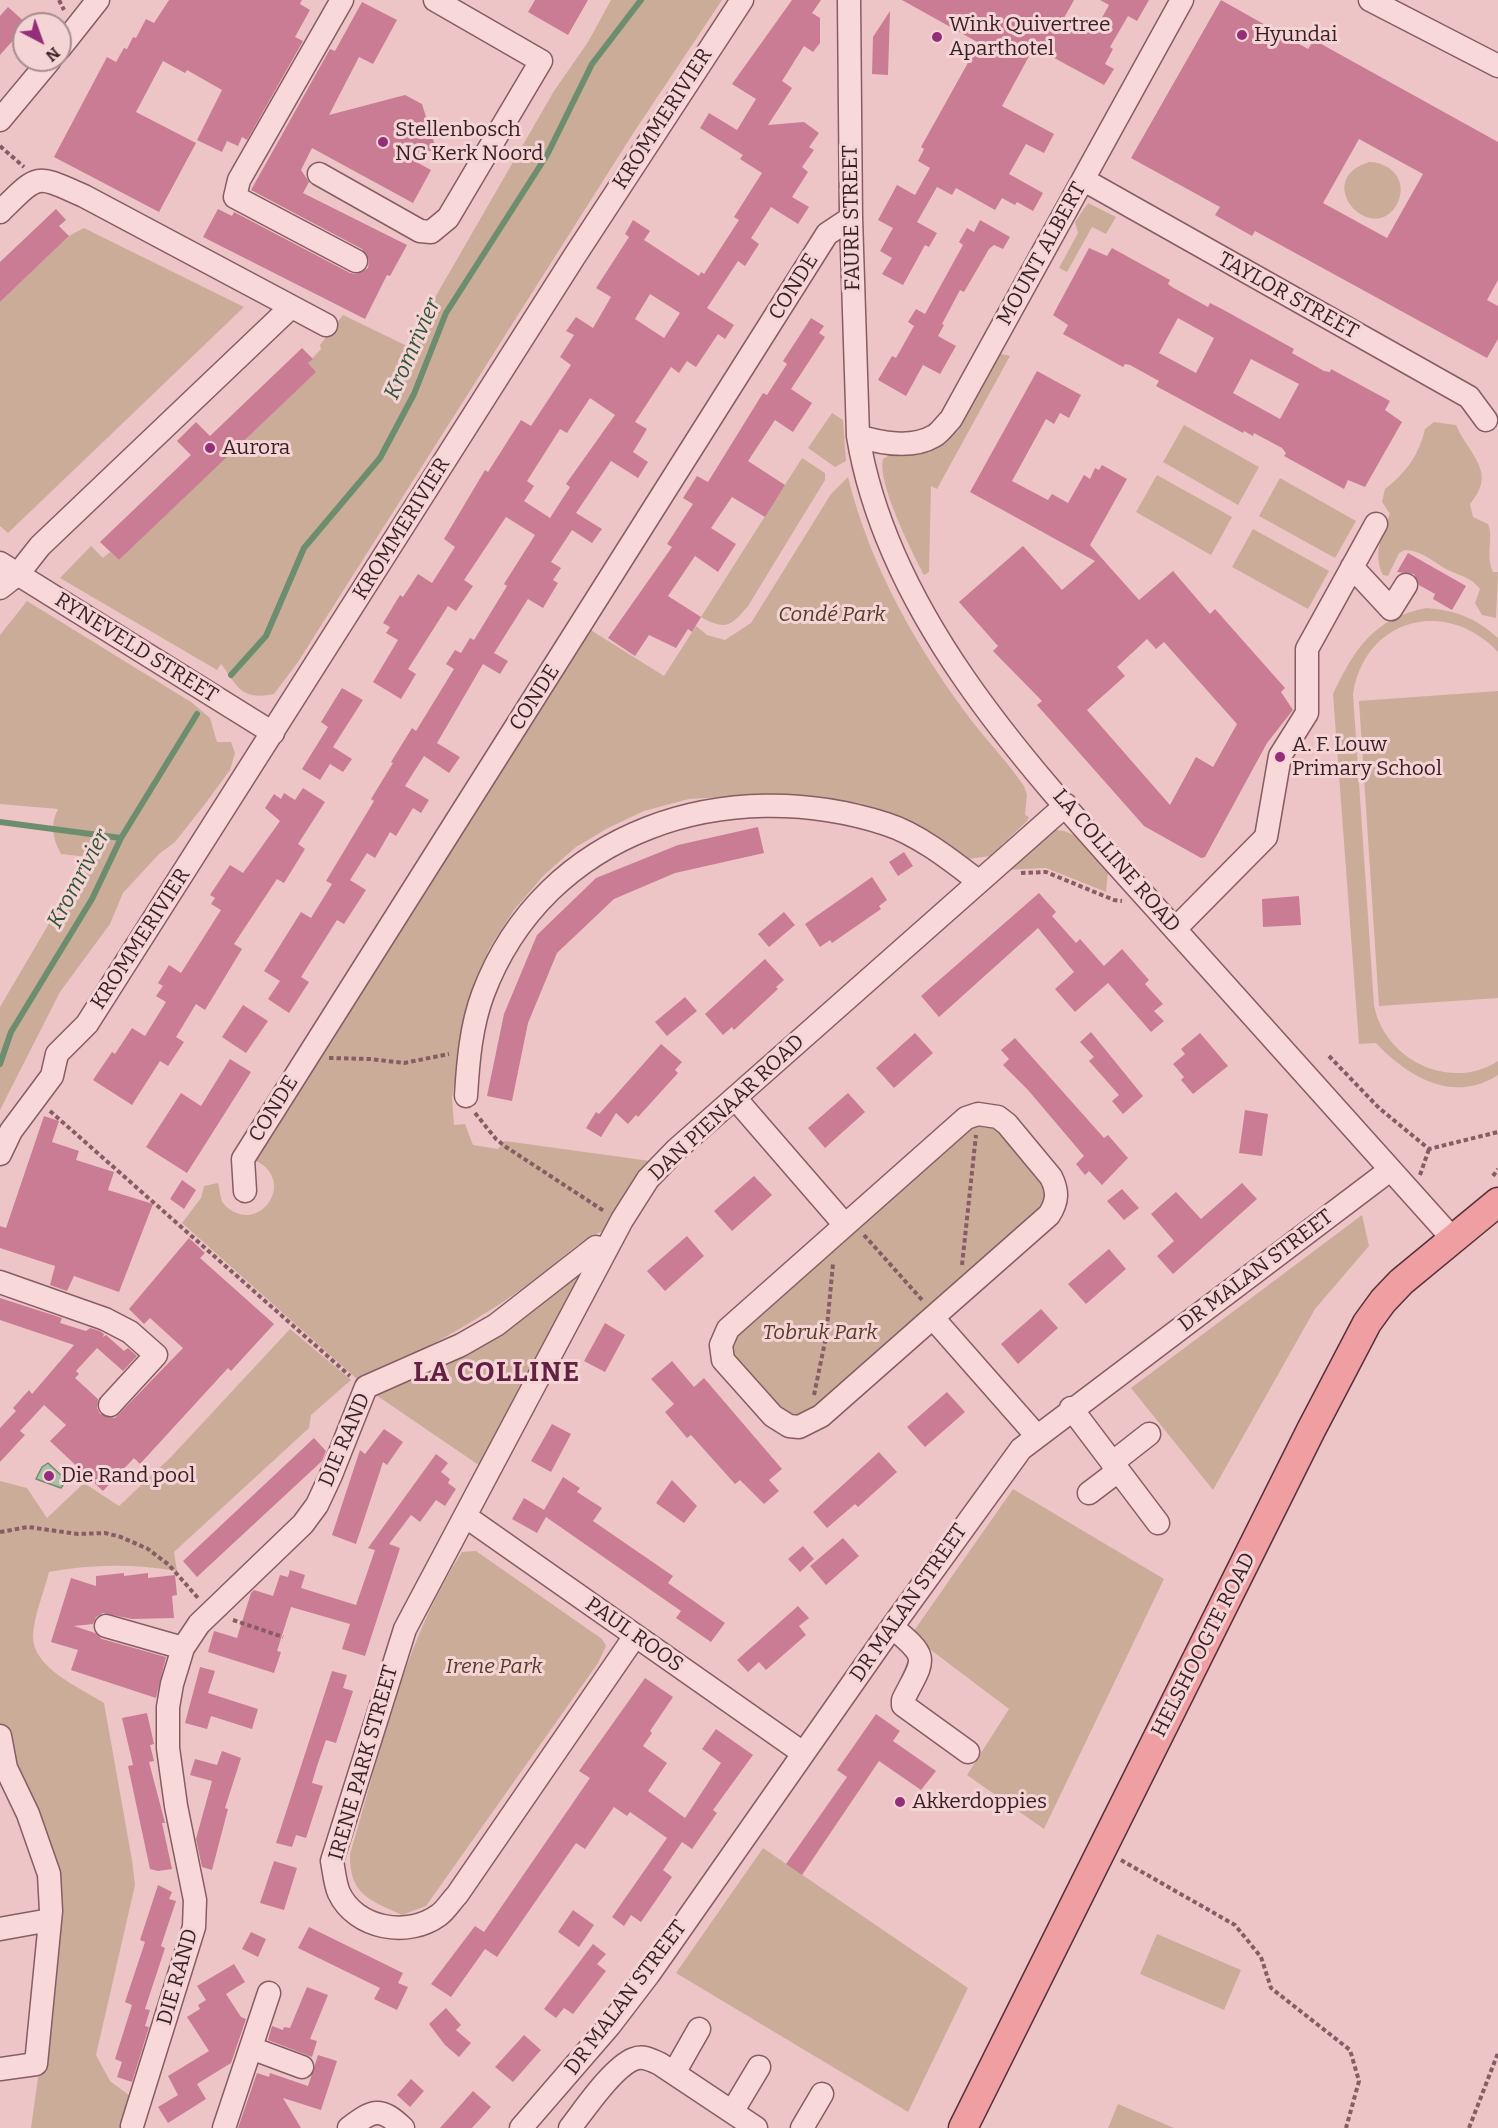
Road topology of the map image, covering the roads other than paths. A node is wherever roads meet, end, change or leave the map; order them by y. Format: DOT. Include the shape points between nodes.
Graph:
graph roads {
  1 [pos="98,0"];
  2 [pos="342,0"];
  3 [pos="435,0"];
  4 [pos="742,0"];
  5 [pos="849,0"];
  6 [pos="1182,0"];
  7 [pos="1370,0"];
  8 [pos="462,6"];
  9 [pos="72,33"];
  10 [pos="1498,66"];
  11 [pos="40,72"];
  12 [pos="0,120"];
  13 [pos="319,174"];
  14 [pos="1083,180"];
  15 [pos="0,212"];
  16 [pos="851,218"];
  17 [pos="356,261"];
  18 [pos="291,307"];
  19 [pos="326,325"];
  20 [pos="1486,420"];
  21 [pos="858,436"];
  22 [pos="1376,524"];
  23 [pos="1352,567"];
  24 [pos="9,568"];
  25 [pos="1406,585"];
  26 [pos="0,588"];
  27 [pos="273,733"];
  28 [pos="1065,805"];
  29 [pos="978,881"];
  30 [pos="1175,928"];
  31 [pos="466,1096"];
  32 [pos="735,1098"];
  33 [pos="0,1154"];
  34 [pos="1390,1170"];
  35 [pos="1496,1189"];
  36 [pos="245,1191"];
  37 [pos="845,1226"];
  38 [pos="1452,1238"];
  39 [pos="606,1250"];
  40 [pos="0,1282"];
  41 [pos="933,1318"];
  42 [pos="110,1405"];
  43 [pos="1071,1408"];
  44 [pos="1149,1434"];
  45 [pos="1036,1435"];
  46 [pos="1115,1467"];
  47 [pos="1089,1493"];
  48 [pos="465,1516"];
  49 [pos="1158,1523"];
  50 [pos="106,1626"];
  51 [pos="892,1627"];
  52 [pos="635,1636"];
  53 [pos="183,1648"];
  54 [pos="0,1736"];
  55 [pos="968,1752"];
  56 [pos="803,1753"];
  57 [pos="3,1770"];
  58 [pos="50,1920"];
  59 [pos="0,1929"];
  60 [pos="269,1993"];
  61 [pos="699,2029"];
  62 [pos="250,2048"];
  63 [pos="302,2067"];
  64 [pos="759,2067"];
  65 [pos="0,2068"];
  66 [pos="572,2071"];
  67 [pos="674,2073"];
  68 [pos="597,2094"];
  69 [pos="822,2094"];
  70 [pos="732,2112"];
  71 [pos="132,2126"];
  72 [pos="224,2128"];
  73 [pos="349,2128"];
  74 [pos="403,2128"];
  75 [pos="521,2128"];
  76 [pos="570,2128"];
  77 [pos="756,2128"];
  78 [pos="802,2128"];
  79 [pos="963,2128"];
  1 -- 9 [label="street"];
  2 -- 17 [label="street" via="239,180 235,198"];
  3 -- 8 [label="street"];
  4 -- 27 [label="street, KROMMERIVIER" via="567,267"];
  5 -- 16 [label="street, FAURE STREET"];
  6 -- 14 [label="street, MOUNT ALBERT"];
  7 -- 10 [label="street"];
  8 -- 13 [label="street" via="541,61 448,218 431,232 420,231"];
  11 -- 12 [label="street"];
  14 -- 20 [label="street, TAYLOR STREET" via="1469,397"];
  14 -- 21 [label="street, MOUNT ALBERT" via="951,419 934,436 914,442 880,443"];
  15 -- 18 [label="street" via="38,179 47,180"];
  16 -- 21 [label="street, FAURE STREET"];
  16 -- 36 [label="street, CONDE" via="827,234 309,1053 243,1159"];
  18 -- 19 [label="street"];
  18 -- 24 [label="street" via="40,546"];
  21 -- 28 [label="street, LA COLLINE ROAD" via="882,524 924,615 978,698"];
  22 -- 23 [label="street"];
  23 -- 25 [label="street" via="1391,609"];
  23 -- 30 [label="street" via="1307,649 1307,713 1280,756 1266,837"];
  24 -- 26 [label="street"];
  24 -- 27 [label="street, RYNEVELD STREET"];
  27 -- 33 [label="street, KROMMERIVIER" via="87,1024 57,1054 52,1076 11,1131"];
  28 -- 29 [label="street, DAN PIENAAR ROAD"];
  28 -- 30 [label="street, LA COLLINE ROAD"];
  29 -- 31 [label="street" via="947,857 889,825 831,810 774,804 713,811 655,825 604,847 563,876 531,909 499,960 483,995 470,1049"];
  29 -- 32 [label="street, DAN PIENAAR ROAD"];
  30 -- 34 [label="street, LA COLLINE ROAD"];
  32 -- 37 [label="street"];
  32 -- 39 [label="street, DAN PIENAAR ROAD" via="648,1179"];
  34 -- 38 [label="street, LA COLLINE ROAD"];
  34 -- 43 [label="street, DR MALAN STREET"];
  35 -- 38 [label="main road, HELSHOOGTE ROAD"];
  37 -- 41 [label="street" via="728,1329 721,1346 723,1360 773,1416 789,1426 811,1423"];
  37 -- 41 [label="street" via="966,1118 978,1114 998,1117 1007,1124 1051,1177 1057,1196 1049,1215"];
  38 -- 79 [label="main road, HELSHOOGTE ROAD" via="1401,1282 1367,1323"];
  39 -- 48 [label="street, DAN PIENAAR ROAD"];
  39 -- 53 [label="street, DIE RAND" via="596,1247 525,1304 478,1335 364,1389 317,1505 303,1524 199,1624"];
  40 -- 42 [label="street" via="105,1319 130,1332 156,1355"];
  41 -- 45 [label="street"];
  43 -- 45 [label="street, DR MALAN STREET"];
  43 -- 46 [label="street"];
  44 -- 46 [label="street"];
  45 -- 51 [label="street, DR MALAN STREET" via="1007,1465"];
  46 -- 47 [label="street"];
  46 -- 49 [label="street"];
  48 -- 52 [label="street, PAUL ROOS"];
  48 -- 52 [label="street, IRENE PARK STREET" via="405,1629 332,1861 339,1892 352,1912 371,1923 394,1928 417,1926 439,1915 457,1895"];
  50 -- 53 [label="street"];
  51 -- 55 [label="street" via="920,1654 921,1664 903,1705"];
  51 -- 56 [label="street, DR MALAN STREET"];
  52 -- 56 [label="street, PAUL ROOS"];
  53 -- 71 [label="street, DIE RAND" via="168,1707 168,1748 173,1794 195,1900 194,1927"];
  54 -- 57 [label="street"];
  56 -- 66 [label="street, DR MALAN STREET" via="649,1974"];
  57 -- 58 [label="street" via="43,1851 49,1874"];
  58 -- 59 [label="street"];
  58 -- 65 [label="street" via="36,2064"];
  60 -- 62 [label="street"];
  61 -- 67 [label="street"];
  62 -- 63 [label="street"];
  62 -- 72 [label="street"];
  64 -- 70 [label="street"];
  66 -- 68 [label="street"];
  66 -- 75 [label="street, DR MALAN STREET"];
  67 -- 68 [label="street" via="652,2060 635,2058 622,2066"];
  67 -- 70 [label="street"];
  68 -- 76 [label="street"];
  69 -- 78 [label="street"];
  70 -- 77 [label="street"];
  73 -- 74 [label="street" via="379,2112 389,2114"];
}
